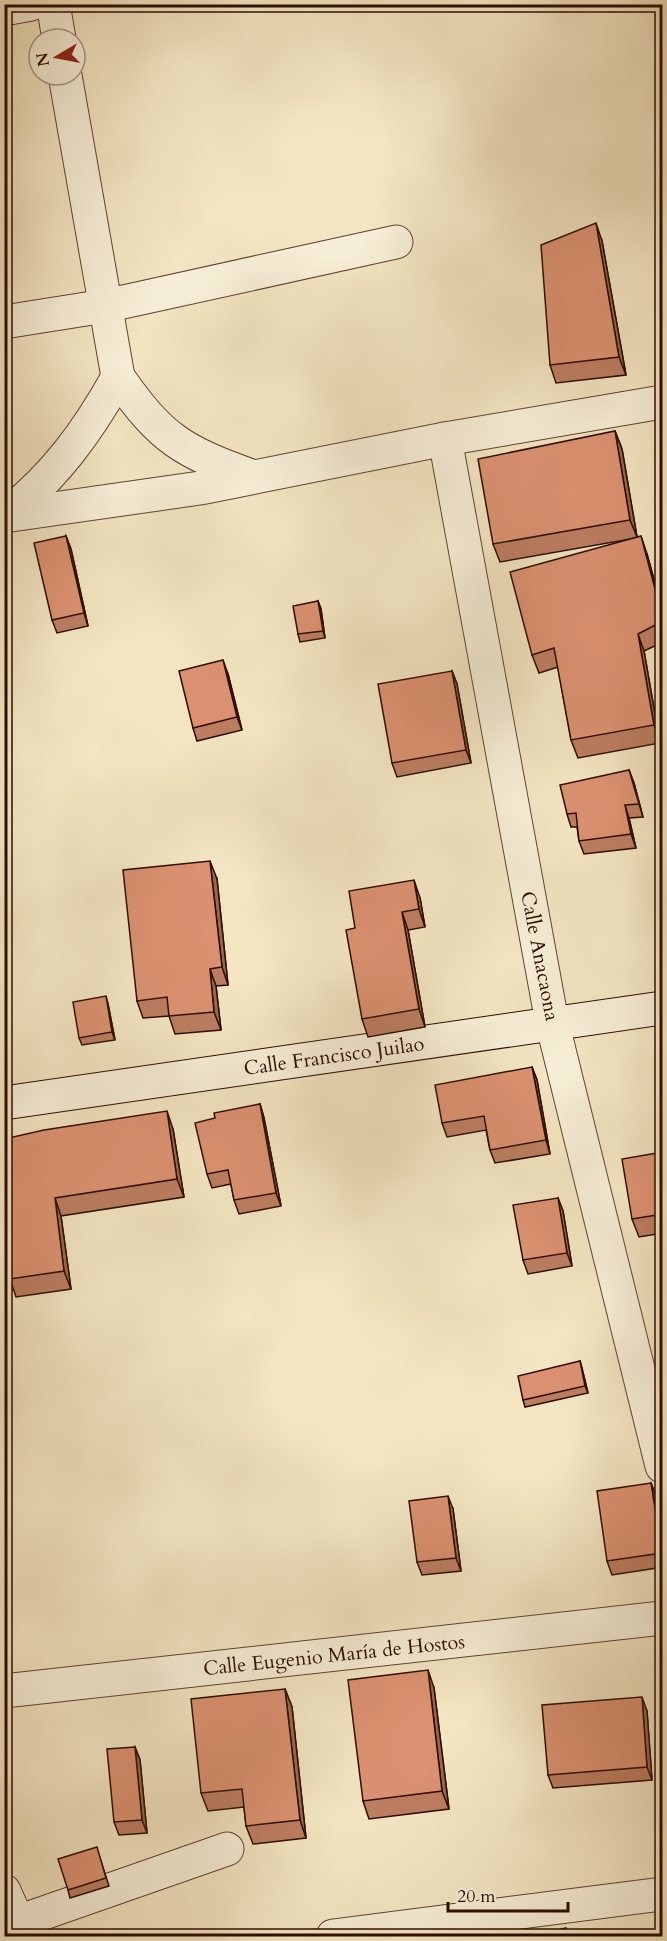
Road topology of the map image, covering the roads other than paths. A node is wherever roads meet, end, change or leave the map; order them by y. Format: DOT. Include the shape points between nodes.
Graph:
graph roads {
  1 [pos="31,4"];
  2 [pos="53,4"];
  3 [pos="4,9"];
  4 [pos="57,27"];
  5 [pos="67,87"];
  6 [pos="396,242"];
  7 [pos="105,306"];
  8 [pos="4,322"];
  9 [pos="118,377"];
  10 [pos="663,402"];
  11 [pos="445,439"];
  12 [pos="256,478"];
  13 [pos="4,516"];
  14 [pos="663,1008"];
  15 [pos="552,1022"];
  16 [pos="4,1103"];
  17 [pos="663,1466"];
  18 [pos="663,1618"];
  19 [pos="4,1691"];
  20 [pos="227,1850"];
  21 [pos="4,1891"];
  22 [pos="663,1894"];
  23 [pos="21,1929"];
  24 [pos="333,1936"];
  1 -- 3 [label="street"];
  2 -- 4 [label="street"];
  5 -- 7 [label="street"];
  6 -- 7 [label="street"];
  7 -- 8 [label="street"];
  7 -- 9 [label="street"];
  9 -- 12 [label="street" via="144,414 172,441 202,458"];
  9 -- 13 [label="street" via="77,444 28,498"];
  10 -- 11 [label="street"];
  11 -- 12 [label="street"];
  11 -- 15 [label="street, Calle Anacaona"];
  12 -- 13 [label="street"];
  14 -- 15 [label="street, Calle Francisco Juilao"];
  15 -- 16 [label="street, Calle Francisco Juilao"];
  15 -- 17 [label="street, Calle Anacaona"];
  18 -- 19 [label="street, Calle Eugenio María de Hostos"];
  20 -- 23 [label="street"];
  21 -- 23 [label="street"];
  22 -- 24 [label="street"];
}
